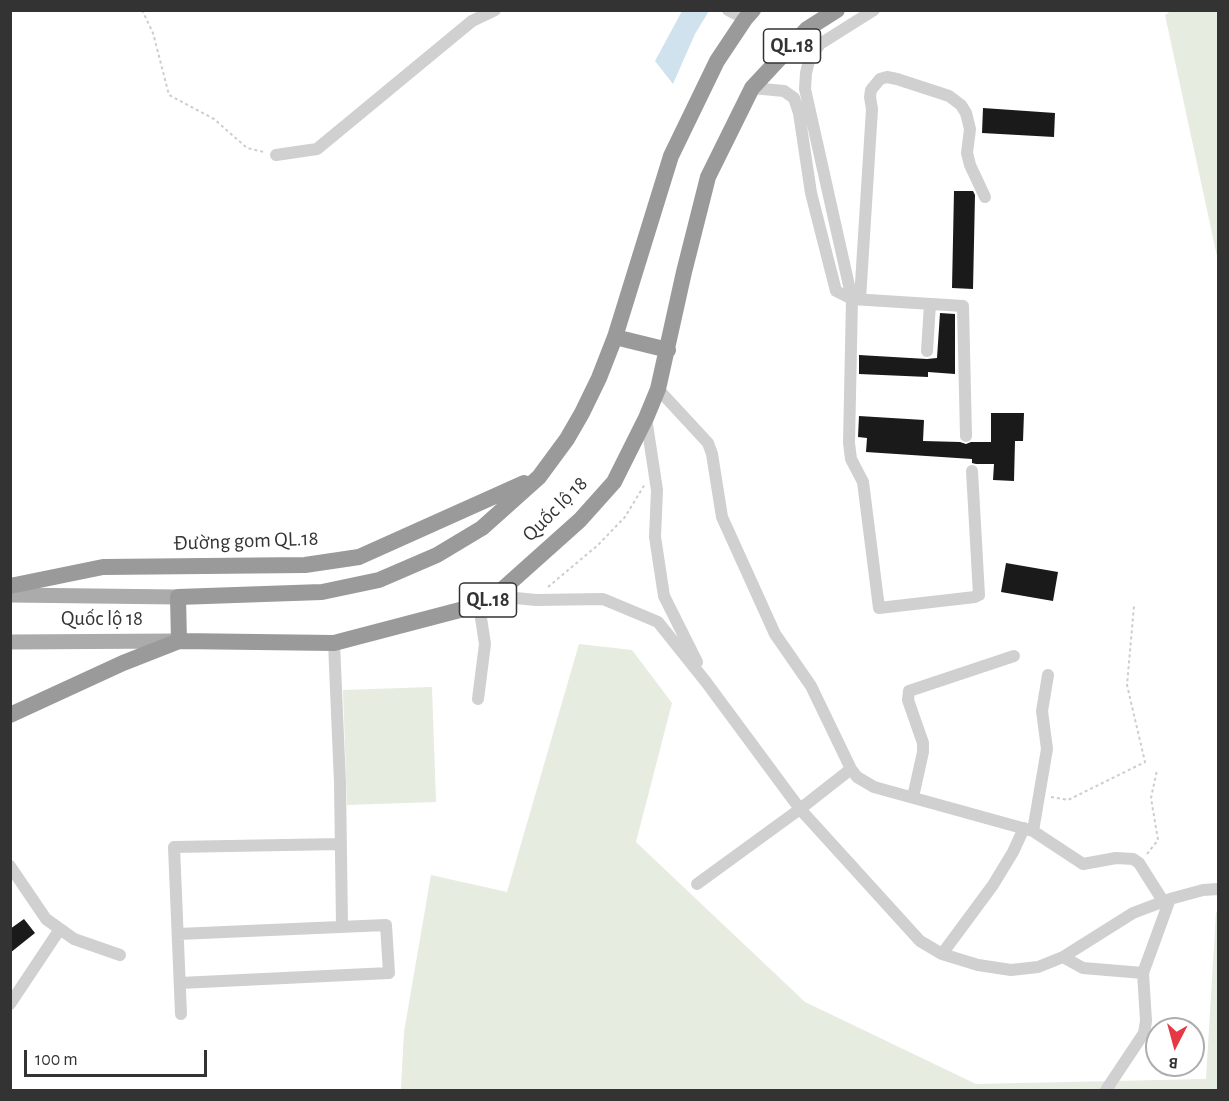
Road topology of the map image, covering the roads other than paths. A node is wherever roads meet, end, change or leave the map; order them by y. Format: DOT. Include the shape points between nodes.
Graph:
graph roads {
  1 [pos="495,10"];
  2 [pos="728,10"];
  3 [pos="837,10"];
  4 [pos="874,10"];
  5 [pos="749,15"];
  6 [pos="752,88"];
  7 [pos="276,155"];
  8 [pos="985,197"];
  9 [pos="856,299"];
  10 [pos="930,304"];
  11 [pos="615,336"];
  12 [pos="668,350"];
  13 [pos="927,351"];
  14 [pos="658,389"];
  15 [pos="646,418"];
  16 [pos="966,436"];
  17 [pos="972,471"];
  18 [pos="539,477"];
  19 [pos="10,586"];
  20 [pos="10,595"];
  21 [pos="495,596"];
  22 [pos="178,597"];
  23 [pos="479,605"];
  24 [pos="179,641"];
  25 [pos="10,642"];
  26 [pos="334,643"];
  27 [pos="1014,656"];
  28 [pos="1048,675"];
  29 [pos="706,682"];
  30 [pos="478,699"];
  31 [pos="10,716"];
  32 [pos="851,769"];
  33 [pos="913,797"];
  34 [pos="800,809"];
  35 [pos="1029,829"];
  36 [pos="341,844"];
  37 [pos="10,866"];
  38 [pos="697,884"];
  39 [pos="1218,889"];
  40 [pos="1167,900"];
  41 [pos="342,925"];
  42 [pos="60,929"];
  43 [pos="178,934"];
  44 [pos="942,954"];
  45 [pos="120,955"];
  46 [pos="1063,957"];
  47 [pos="1143,973"];
  48 [pos="180,983"];
  49 [pos="10,1004"];
  50 [pos="181,1014"];
  51 [pos="1106,1090"];
  1 -- 7 [label="street" via="472,21 317,149"];
  2 -- 5 [label="street"];
  3 -- 6 [label="highway, Quốc lộ 18 / QL.18" via="807,29"];
  4 -- 9 [label="street" via="820,44 810,57 805,89"];
  5 -- 11 [label="highway, Quốc lộ 18 / QL.18" via="717,61 671,156"];
  6 -- 9 [label="street" via="784,91 794,98 810,193 836,291"];
  6 -- 12 [label="highway, Quốc lộ 18 / QL.18" via="708,177"];
  8 -- 9 [label="street" via="970,165 970,129 960,105 949,96 897,78 880,79 870,97"];
  9 -- 10 [label="street"];
  9 -- 17 [label="street" via="849,443 851,459 863,482 879,608 979,595"];
  10 -- 13 [label="street"];
  10 -- 16 [label="street" via="964,308"];
  11 -- 12 [label="highway"];
  11 -- 18 [label="highway, Quốc lộ 18 / QL.18" via="582,414"];
  12 -- 14 [label="highway, Quốc lộ 18 / QL.18"];
  14 -- 15 [label="highway, Quốc lộ 18 / QL.18"];
  14 -- 32 [label="street" via="708,443 722,517 775,634 812,686"];
  15 -- 21 [label="highway, Quốc lộ 18 / QL.18" via="614,482 580,520"];
  15 -- 29 [label="street" via="657,490 655,537 664,596"];
  18 -- 19 [label="highway, Đường gom QL.18 / QL.18" via="359,556 306,565 103,567"];
  18 -- 22 [label="highway, Quốc lộ 18 / QL.18" via="482,528 437,555 380,580 322,592"];
  20 -- 22 [label="main road, Quốc lộ 18 / QL.18"];
  21 -- 23 [label="highway, Quốc lộ 18 / QL.18"];
  21 -- 29 [label="street" via="536,600 603,598 658,622"];
  22 -- 24 [label="highway"];
  23 -- 26 [label="highway, Quốc lộ 18 / QL.18"];
  23 -- 30 [label="street" via="485,644"];
  24 -- 25 [label="main road, Quốc lộ 18 / QL.18"];
  24 -- 26 [label="highway, Quốc lộ 18 / QL.18"];
  24 -- 31 [label="highway"];
  26 -- 36 [label="street"];
  27 -- 33 [label="street" via="909,691 908,700 923,743"];
  28 -- 35 [label="street" via="1042,711 1047,741"];
  29 -- 34 [label="street"];
  32 -- 33 [label="street" via="865,784"];
  32 -- 34 [label="street"];
  33 -- 35 [label="street"];
  34 -- 38 [label="street"];
  34 -- 44 [label="street" via="920,940"];
  35 -- 40 [label="street" via="1083,864 1133,859"];
  35 -- 44 [label="street"];
  36 -- 41 [label="street"];
  36 -- 43 [label="street" via="174,847"];
  37 -- 42 [label="street" via="46,919"];
  39 -- 40 [label="street"];
  40 -- 46 [label="street" via="1133,913"];
  40 -- 47 [label="street"];
  41 -- 43 [label="street"];
  41 -- 48 [label="street" via="386,925 389,973"];
  42 -- 45 [label="street" via="74,939"];
  42 -- 49 [label="street"];
  43 -- 48 [label="street"];
  44 -- 46 [label="street" via="1011,970 1038,967"];
  46 -- 47 [label="street" via="1083,968"];
  47 -- 51 [label="street" via="1144,1033"];
  48 -- 50 [label="street"];
}
